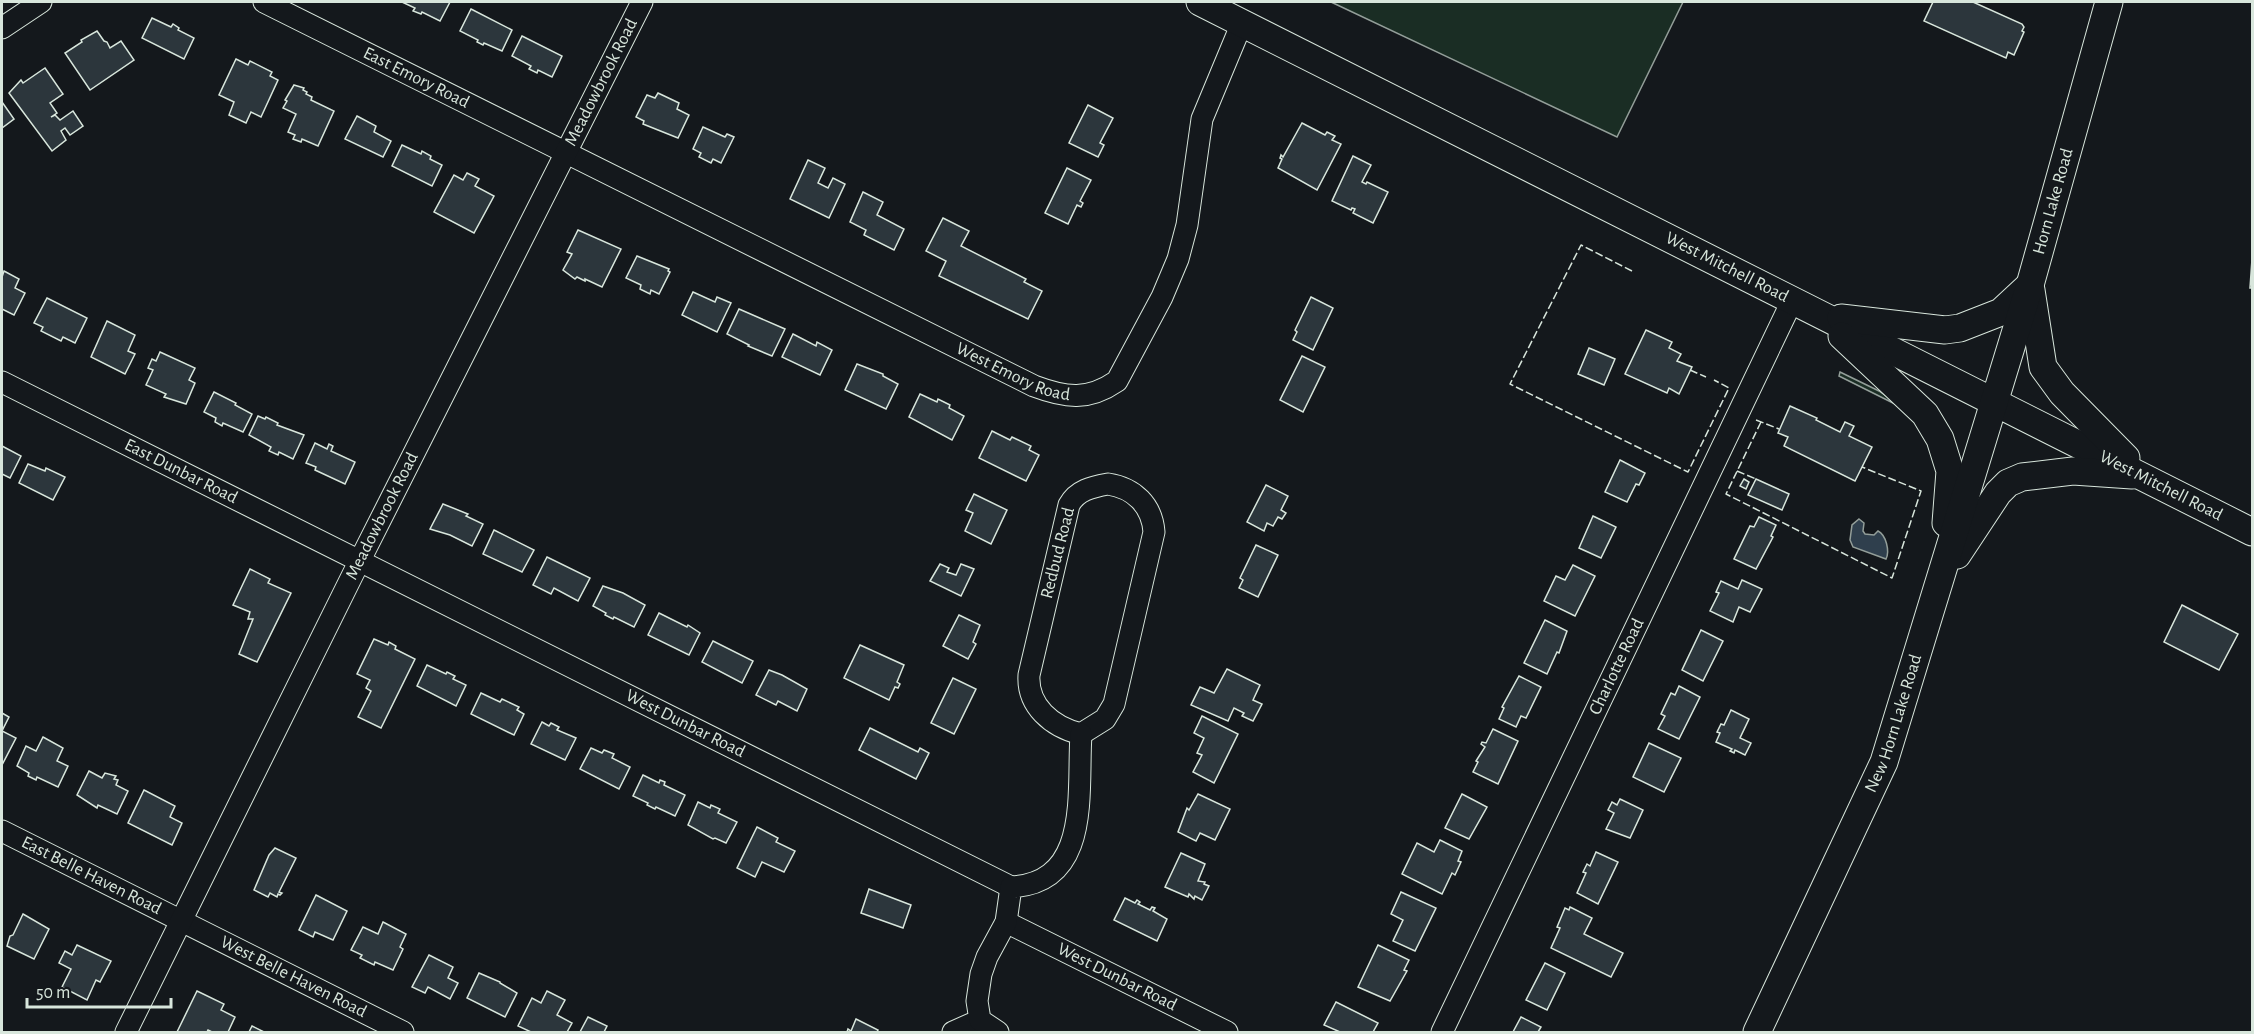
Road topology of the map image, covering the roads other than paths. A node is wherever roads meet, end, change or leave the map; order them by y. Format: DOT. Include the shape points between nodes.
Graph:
graph roads {
  1 [pos="41,2"];
  2 [pos="264,2"];
  3 [pos="642,2"];
  4 [pos="1200,2"];
  5 [pos="2109,2"];
  6 [pos="1242,23"];
  7 [pos="2,28"];
  8 [pos="567,153"];
  9 [pos="2030,285"];
  10 [pos="1792,301"];
  11 [pos="1822,316"];
  12 [pos="2,382"];
  13 [pos="1994,402"];
  14 [pos="2144,476"];
  15 [pos="2253,532"];
  16 [pos="359,562"];
  17 [pos="1941,579"];
  18 [pos="1081,734"];
  19 [pos="2,831"];
  20 [pos="1011,887"];
  21 [pos="183,921"];
  22 [pos="1006,922"];
  23 [pos="980,1020"];
  24 [pos="126,1032"];
  25 [pos="403,1032"];
  26 [pos="953,1032"];
  27 [pos="998,1032"];
  28 [pos="1227,1032"];
  29 [pos="1442,1032"];
  30 [pos="1757,1032"];
  1 -- 7 [label="street"];
  2 -- 8 [label="street, East Emory Road"];
  3 -- 8 [label="street, Meadowbrook Road"];
  4 -- 6 [label="main road, West Mitchell Road"];
  5 -- 9 [label="main road, Horn Lake Road"];
  6 -- 8 [label="street, West Emory Road" via="1202,119 1186,225 1168,285 1117,381 1103,391 1085,396 1055,394 1034,386"];
  6 -- 10 [label="main road, West Mitchell Road"];
  8 -- 16 [label="street, Meadowbrook Road"];
  9 -- 11 [label="main road" via="2001,312 1960,328 1945,330"];
  9 -- 13 [label="main road, Horn Lake Road"];
  9 -- 14 [label="main road" via="2043,367 2050,379"];
  10 -- 11 [label="main road, West Mitchell Road"];
  10 -- 29 [label="street, Charlotte Road"];
  11 -- 13 [label="main road, West Mitchell Road"];
  11 -- 17 [label="main road" via="1925,414 1937,433 1950,471"];
  12 -- 16 [label="street, East Dunbar Road"];
  13 -- 14 [label="main road, West Mitchell Road"];
  13 -- 17 [label="main road, New Horn Lake Road"];
  14 -- 15 [label="main road, West Mitchell Road"];
  14 -- 17 [label="main road" via="2073,471 2022,477 2008,483"];
  16 -- 20 [label="street, West Dunbar Road"];
  16 -- 21 [label="street, Meadowbrook Road"];
  17 -- 30 [label="main road, New Horn Lake Road" via="1884,762"];
  18 -- 18 [label="street, Redbud Road" via="1105,718 1114,704 1154,532 1141,499 1120,486 1108,484 1084,490 1069,505 1029,675 1032,697 1046,716"];
  18 -- 20 [label="street" via="1079,814 1070,847 1045,879"];
  19 -- 21 [label="street, East Belle Haven Road"];
  20 -- 22 [label="street"];
  21 -- 24 [label="street, Meadowbrook Road"];
  21 -- 25 [label="street, West Belle Haven Road"];
  22 -- 23 [label="street" via="981,974 977,1001"];
  22 -- 28 [label="street, West Dunbar Road"];
  23 -- 26 [label="street"];
  23 -- 27 [label="street"];
}
